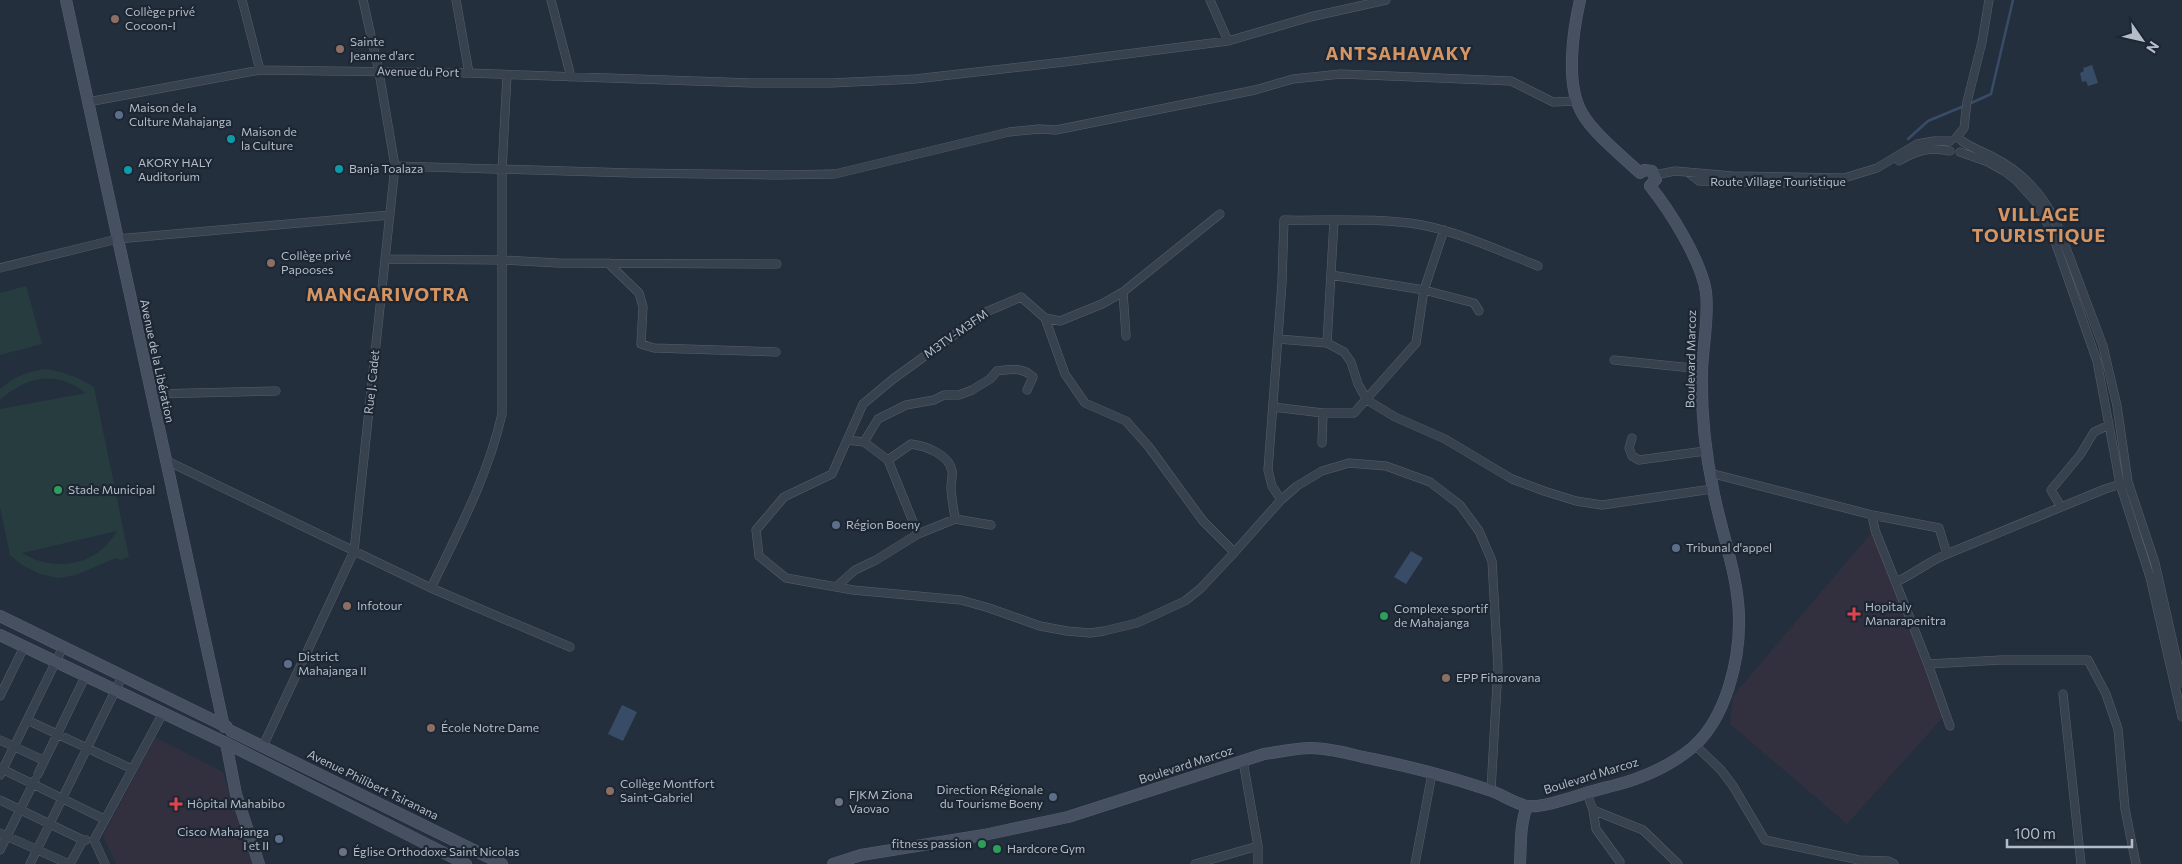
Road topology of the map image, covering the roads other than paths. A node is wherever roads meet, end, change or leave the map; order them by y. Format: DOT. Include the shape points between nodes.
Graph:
graph roads {
  1 [pos="67,0"];
  2 [pos="242,0"];
  3 [pos="364,0"];
  4 [pos="456,0"];
  5 [pos="552,0"];
  6 [pos="1210,0"];
  7 [pos="1386,0"];
  8 [pos="1580,0"];
  9 [pos="1989,0"];
  10 [pos="1228,41"];
  11 [pos="260,70"];
  12 [pos="378,72"];
  13 [pos="469,73"];
  14 [pos="507,74"];
  15 [pos="571,77"];
  16 [pos="1577,101"];
  17 [pos="88,102"];
  18 [pos="1956,140"];
  19 [pos="1950,151"];
  20 [pos="1960,152"];
  21 [pos="395,166"];
  22 [pos="502,171"];
  23 [pos="1640,173"];
  24 [pos="1690,174"];
  25 [pos="1655,175"];
  26 [pos="1650,186"];
  27 [pos="1220,214"];
  28 [pos="390,216"];
  29 [pos="1334,220"];
  30 [pos="1444,230"];
  31 [pos="117,238"];
  32 [pos="385,259"];
  33 [pos="502,260"];
  34 [pos="608,264"];
  35 [pos="777,264"];
  36 [pos="1538,266"];
  37 [pos="0,268"];
  38 [pos="1331,275"];
  39 [pos="1424,290"];
  40 [pos="1123,292"];
  41 [pos="1480,311"];
  42 [pos="1046,318"];
  43 [pos="1126,336"];
  44 [pos="1278,339"];
  45 [pos="1327,343"];
  46 [pos="776,352"];
  47 [pos="1614,360"];
  48 [pos="1702,369"];
  49 [pos="1027,390"];
  50 [pos="276,391"];
  51 [pos="150,394"];
  52 [pos="1366,400"];
  53 [pos="1273,407"];
  54 [pos="1323,413"];
  55 [pos="2109,425"];
  56 [pos="1632,438"];
  57 [pos="847,440"];
  58 [pos="864,442"];
  59 [pos="1322,443"];
  60 [pos="1705,451"];
  61 [pos="165,460"];
  62 [pos="888,460"];
  63 [pos="1710,473"];
  64 [pos="2128,482"];
  65 [pos="2120,484"];
  66 [pos="1712,489"];
  67 [pos="1281,500"];
  68 [pos="2061,508"];
  69 [pos="1872,515"];
  70 [pos="955,519"];
  71 [pos="991,525"];
  72 [pos="918,534"];
  73 [pos="354,552"];
  74 [pos="1234,552"];
  75 [pos="1948,554"];
  76 [pos="1896,582"];
  77 [pos="837,586"];
  78 [pos="431,588"];
  79 [pos="1,618"];
  80 [pos="0,635"];
  81 [pos="24,647"];
  82 [pos="63,647"];
  83 [pos="570,648"];
  84 [pos="55,662"];
  85 [pos="1928,664"];
  86 [pos="122,676"];
  87 [pos="85,677"];
  88 [pos="2182,683"];
  89 [pos="115,691"];
  90 [pos="2063,694"];
  91 [pos="0,696"];
  92 [pos="163,714"];
  93 [pos="2182,717"];
  94 [pos="27,720"];
  95 [pos="1950,726"];
  96 [pos="228,729"];
  97 [pos="57,735"];
  98 [pos="0,740"];
  99 [pos="222,742"];
  100 [pos="1695,745"];
  101 [pos="14,746"];
  102 [pos="263,746"];
  103 [pos="88,747"];
  104 [pos="43,760"];
  105 [pos="1243,761"];
  106 [pos="132,768"];
  107 [pos="1,771"];
  108 [pos="1432,774"];
  109 [pos="35,779"];
  110 [pos="1491,790"];
  111 [pos="1586,792"];
  112 [pos="63,797"];
  113 [pos="0,800"];
  114 [pos="1527,806"];
  115 [pos="20,809"];
  116 [pos="1593,810"];
  117 [pos="104,819"];
  118 [pos="50,823"];
  119 [pos="3,834"];
  120 [pos="83,840"];
  121 [pos="94,840"];
  122 [pos="1258,846"];
  123 [pos="0,850"];
  124 [pos="37,850"];
  125 [pos="488,861"];
  126 [pos="852,861"];
  127 [pos="1620,862"];
  128 [pos="30,864"];
  129 [pos="70,864"];
  130 [pos="105,864"];
  131 [pos="259,864"];
  132 [pos="466,864"];
  133 [pos="502,864"];
  134 [pos="833,864"];
  135 [pos="1194,864"];
  136 [pos="1258,864"];
  137 [pos="1414,864"];
  138 [pos="1520,864"];
  139 [pos="1678,864"];
  140 [pos="1894,864"];
  141 [pos="2081,864"];
  142 [pos="2136,864"];
  1 -- 17 [label="main road, Avenue de la Libération"];
  2 -- 11 [label="street"];
  3 -- 12 [label="street, Rue J. Cadet"];
  4 -- 13 [label="street"];
  5 -- 15 [label="street"];
  6 -- 10 [label="street"];
  7 -- 10 [label="street, Avenue du Port" via="1310,17"];
  8 -- 16 [label="main road" via="1572,85"];
  9 -- 18 [label="street" via="1964,128"];
  10 -- 15 [label="street, Avenue du Port" via="915,79 752,83"];
  11 -- 12 [label="street, Avenue du Port"];
  11 -- 17 [label="street, Avenue du Port"];
  12 -- 13 [label="street, Avenue du Port"];
  12 -- 21 [label="street, Rue J. Cadet"];
  13 -- 14 [label="street, Avenue du Port"];
  14 -- 15 [label="street, Avenue du Port"];
  14 -- 22 [label="street"];
  16 -- 22 [label="street" via="1553,102 1511,81 1341,74 1293,80 1056,130 1009,132 834,174 776,176"];
  16 -- 23 [label="main road" via="1582,114"];
  17 -- 31 [label="main road, Avenue de la Libération"];
  18 -- 19 [label="street" via="1948,147"];
  18 -- 20 [label="street" via="1962,148"];
  18 -- 24 [label="street, Route Village Touristique" via="1917,144 1877,168 1844,178"];
  18 -- 64 [label="street" via="2016,171 2048,204 2103,346 2117,406"];
  19 -- 20 [label="street, Route Village Touristique"];
  19 -- 24 [label="street, Route Village Touristique" via="1935,148 1915,151 1870,176 1836,184 1699,182"];
  20 -- 55 [label="street, Route Village Touristique" via="2004,170 2028,192 2044,214 2093,347"];
  21 -- 22 [label="street"];
  21 -- 28 [label="street, Rue J. Cadet"];
  22 -- 33 [label="street"];
  23 -- 25 [label="main road" via="1648,169"];
  23 -- 26 [label="main road" via="1641,183"];
  24 -- 25 [label="street, Route Village Touristique" via="1675,171"];
  25 -- 26 [label="main road"];
  26 -- 48 [label="main road, Boulevard Marcoz" via="1695,258 1706,291"];
  27 -- 40 [label="street"];
  28 -- 31 [label="street"];
  28 -- 32 [label="street, Rue J. Cadet"];
  29 -- 30 [label="street" via="1374,220"];
  29 -- 38 [label="street"];
  29 -- 44 [label="street" via="1284,220"];
  30 -- 36 [label="street"];
  30 -- 39 [label="street"];
  31 -- 37 [label="street"];
  31 -- 51 [label="main road, Avenue de la Libération"];
  32 -- 33 [label="street"];
  32 -- 73 [label="street, Rue J. Cadet"];
  33 -- 34 [label="street"];
  33 -- 78 [label="street" via="502,414 476,494"];
  34 -- 35 [label="street"];
  34 -- 46 [label="street" via="638,293 643,307 641,344 654,348"];
  38 -- 39 [label="street"];
  38 -- 45 [label="street"];
  39 -- 41 [label="street" via="1474,303"];
  39 -- 52 [label="street" via="1416,343"];
  40 -- 42 [label="street" via="1060,321"];
  40 -- 43 [label="street"];
  42 -- 57 [label="street, M3TV-M3FM" via="1021,297 986,312 863,404"];
  42 -- 74 [label="street" via="1065,374 1085,403 1126,421 1203,521"];
  44 -- 45 [label="street"];
  44 -- 53 [label="street"];
  45 -- 52 [label="street" via="1344,352 1351,362"];
  47 -- 48 [label="street"];
  48 -- 60 [label="main road, Boulevard Marcoz"];
  49 -- 58 [label="street" via="1033,378 1027,372 1014,369 997,371 990,380 972,390 906,405 878,419"];
  50 -- 51 [label="street"];
  51 -- 61 [label="main road, Avenue de la Libération"];
  52 -- 54 [label="street" via="1354,413"];
  52 -- 66 [label="street" via="1445,439 1512,479 1576,501 1602,505"];
  53 -- 54 [label="street"];
  53 -- 67 [label="street" via="1268,470 1272,486"];
  54 -- 59 [label="street"];
  55 -- 65 [label="street, Route Village Touristique"];
  55 -- 68 [label="street" via="2094,432 2051,490"];
  56 -- 60 [label="street" via="1629,448 1632,456 1639,460"];
  57 -- 58 [label="street"];
  57 -- 77 [label="street, M3TV-M3FM" via="832,474 784,497 756,530 759,556 786,578"];
  58 -- 62 [label="street"];
  60 -- 63 [label="main road, Boulevard Marcoz"];
  61 -- 73 [label="street"];
  61 -- 96 [label="main road, Avenue de la Libération"];
  62 -- 70 [label="street" via="911,444 923,446 945,459 952,470"];
  62 -- 72 [label="street"];
  63 -- 66 [label="main road, Boulevard Marcoz"];
  63 -- 69 [label="street"];
  64 -- 65 [label="street"];
  64 -- 88 [label="street" via="2156,563"];
  65 -- 68 [label="street"];
  65 -- 93 [label="street, Route Village Touristique" via="2150,577"];
  66 -- 100 [label="main road, Boulevard Marcoz" via="1734,581 1739,618 1732,677 1722,705"];
  67 -- 74 [label="street"];
  67 -- 110 [label="street" via="1322,471 1349,464 1386,466 1430,482 1460,505 1470,518 1492,561 1498,667"];
  68 -- 75 [label="street"];
  69 -- 75 [label="street" via="1939,528"];
  69 -- 76 [label="street"];
  70 -- 71 [label="street"];
  70 -- 72 [label="street"];
  72 -- 77 [label="street" via="855,570"];
  73 -- 78 [label="street"];
  73 -- 102 [label="street, Rue J. Cadet"];
  74 -- 77 [label="street" via="1185,601 1137,624 1090,633 1040,626 961,600"];
  75 -- 76 [label="street" via="1933,559 1917,572"];
  76 -- 85 [label="street"];
  78 -- 83 [label="street"];
  79 -- 82 [label="main road, Avenue Philibert Tsiranana"];
  80 -- 81 [label="main road"];
  81 -- 84 [label="main road"];
  81 -- 91 [label="street"];
  82 -- 84 [label="street"];
  82 -- 86 [label="main road, Avenue Philibert Tsiranana"];
  84 -- 87 [label="main road"];
  84 -- 94 [label="street"];
  85 -- 95 [label="street"];
  85 -- 142 [label="street" via="2088,660 2106,694 2118,729 2126,809"];
  86 -- 89 [label="street"];
  86 -- 96 [label="main road, Avenue Philibert Tsiranana"];
  87 -- 89 [label="main road"];
  87 -- 97 [label="street"];
  89 -- 92 [label="main road"];
  89 -- 103 [label="street"];
  90 -- 141 [label="street"];
  92 -- 99 [label="main road"];
  92 -- 106 [label="street"];
  94 -- 97 [label="street"];
  94 -- 101 [label="street"];
  96 -- 99 [label="main road" via="232,740"];
  96 -- 102 [label="main road, Avenue Philibert Tsiranana"];
  97 -- 103 [label="street"];
  97 -- 104 [label="street"];
  98 -- 101 [label="street"];
  99 -- 131 [label="main road"];
  99 -- 132 [label="main road"];
  100 -- 111 [label="main road, Boulevard Marcoz" via="1656,771"];
  100 -- 140 [label="street" via="1733,786 1766,840 1859,860"];
  101 -- 104 [label="street"];
  101 -- 107 [label="street"];
  102 -- 125 [label="main road, Avenue Philibert Tsiranana"];
  103 -- 106 [label="street"];
  103 -- 112 [label="street"];
  104 -- 109 [label="street"];
  105 -- 108 [label="main road, Boulevard Marcoz" via="1287,750 1327,749"];
  105 -- 122 [label="street"];
  105 -- 126 [label="main road, Boulevard Marcoz" via="1068,817"];
  106 -- 117 [label="street"];
  107 -- 109 [label="street"];
  108 -- 110 [label="main road, Boulevard Marcoz"];
  108 -- 137 [label="street"];
  109 -- 112 [label="street"];
  109 -- 115 [label="street"];
  110 -- 114 [label="main road, Boulevard Marcoz"];
  111 -- 114 [label="main road, Boulevard Marcoz" via="1547,805"];
  111 -- 116 [label="street"];
  112 -- 117 [label="street"];
  112 -- 118 [label="street"];
  113 -- 115 [label="street"];
  114 -- 138 [label="main road"];
  115 -- 118 [label="street"];
  115 -- 119 [label="street"];
  116 -- 127 [label="street" via="1596,829"];
  116 -- 139 [label="street" via="1643,830"];
  117 -- 121 [label="street"];
  118 -- 120 [label="street"];
  118 -- 124 [label="street"];
  119 -- 123 [label="street"];
  119 -- 124 [label="street"];
  120 -- 121 [label="street"];
  120 -- 129 [label="street"];
  121 -- 130 [label="street"];
  122 -- 135 [label="street"];
  122 -- 136 [label="street"];
  124 -- 128 [label="street"];
  124 -- 129 [label="street"];
  125 -- 133 [label="main road, Avenue Philibert Tsiranana"];
  126 -- 134 [label="main road, Boulevard Marcoz"];
}
